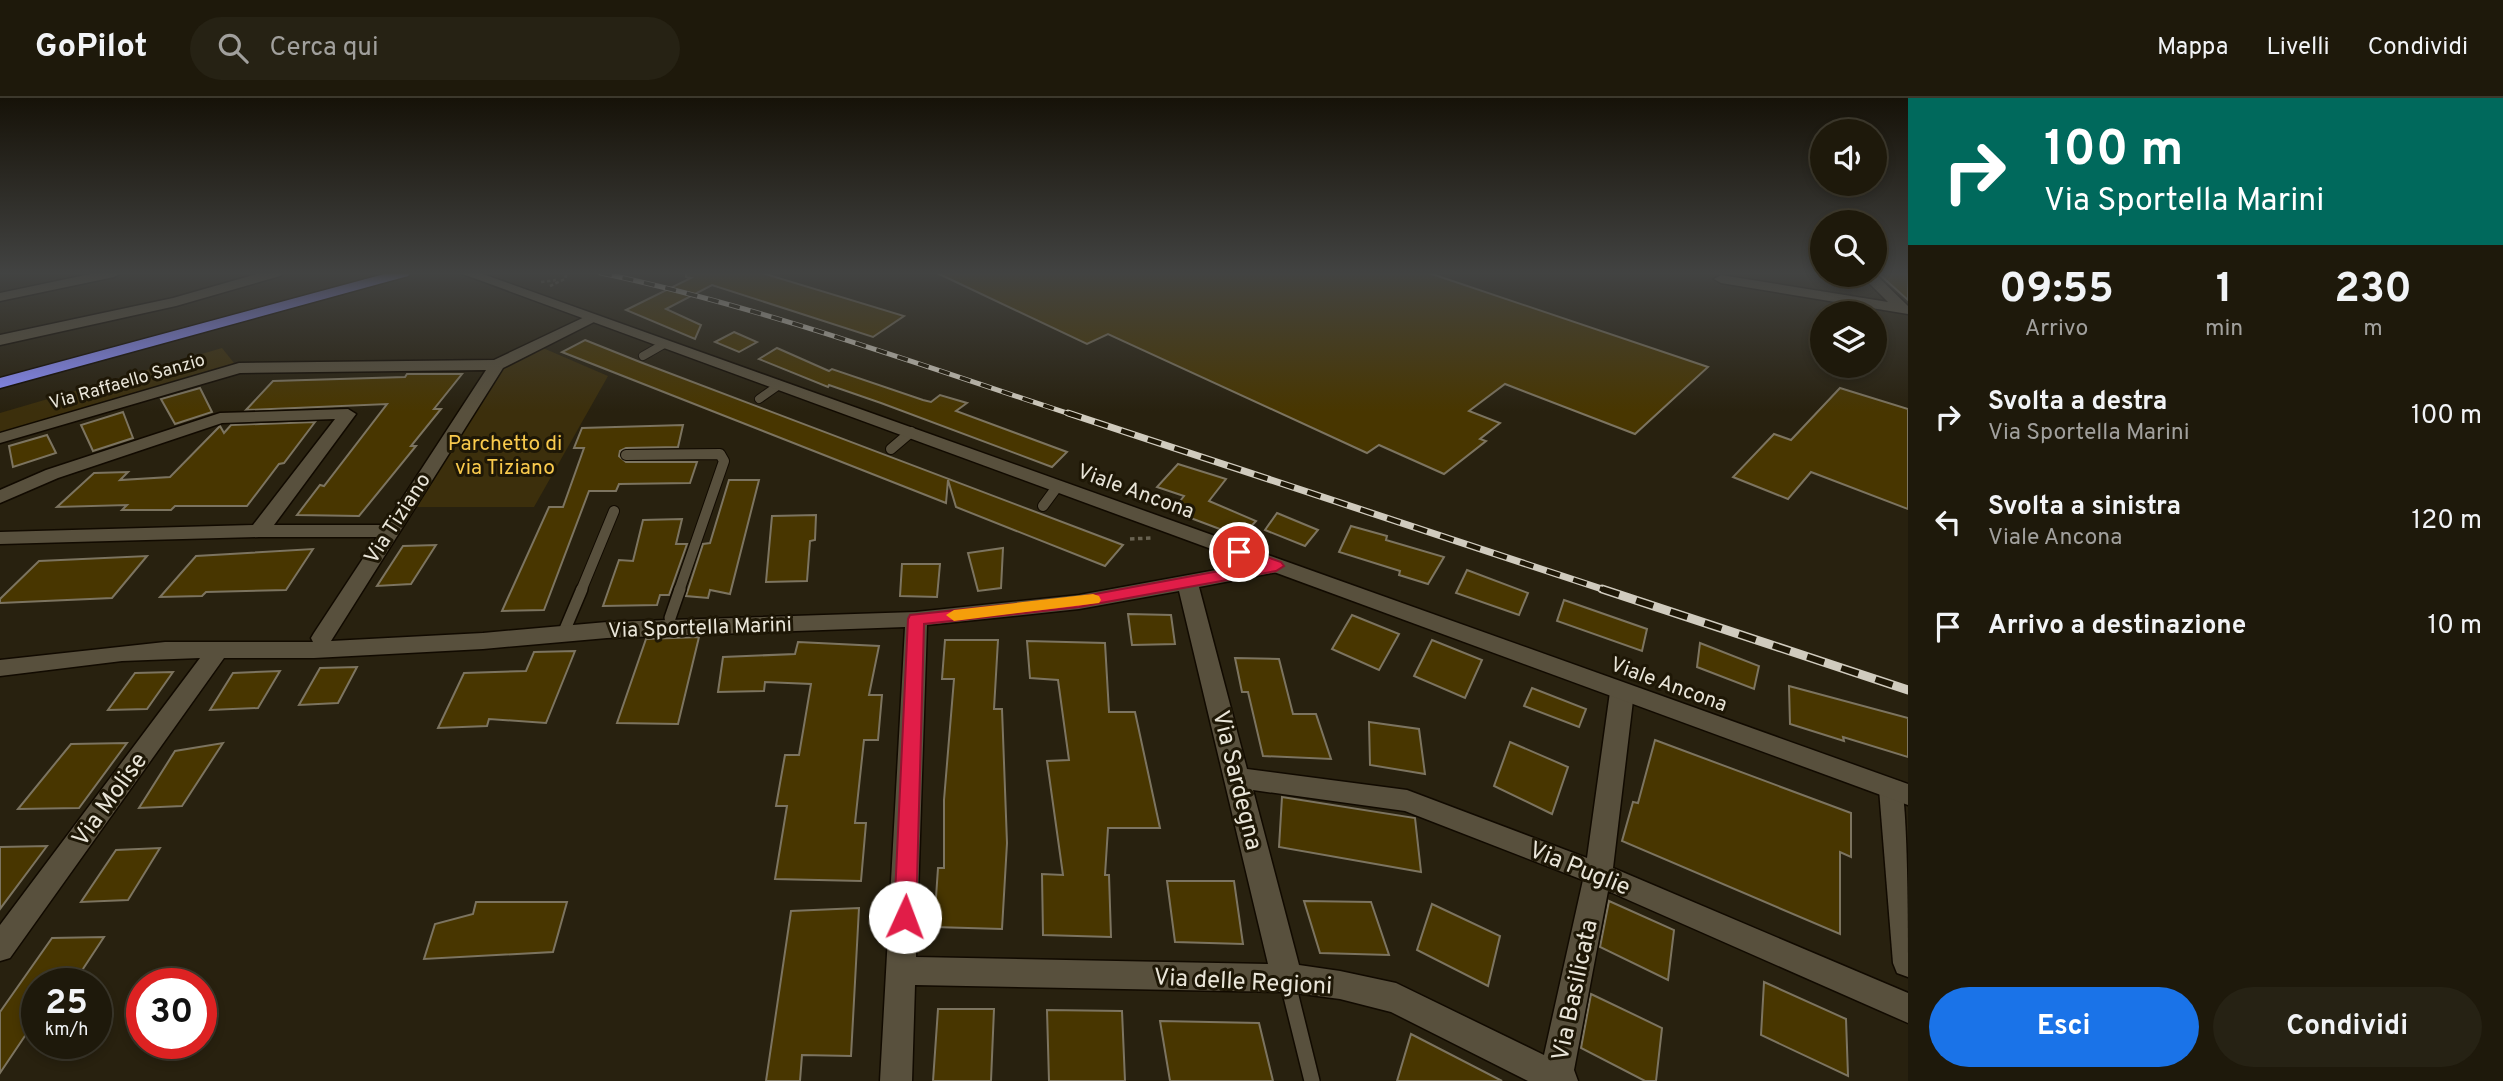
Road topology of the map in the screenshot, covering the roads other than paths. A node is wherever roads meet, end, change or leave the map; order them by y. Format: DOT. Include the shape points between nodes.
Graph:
graph roads {
  1 [pos="95,319"];
  2 [pos="214,319"];
  3 [pos="226,319"];
  4 [pos="589,319"];
  5 [pos="593,319"];
  6 [pos="0,340"];
  7 [pos="664,344"];
  8 [pos="643,356"];
  9 [pos="497,365"];
  10 [pos="0,375"];
  11 [pos="0,383"];
  12 [pos="779,385"];
  13 [pos="759,399"];
  14 [pos="911,432"];
  15 [pos="0,438"];
  16 [pos="891,449"];
  17 [pos="626,455"];
  18 [pos="1057,487"];
  19 [pos="0,497"];
  20 [pos="1043,506"];
  21 [pos="614,511"];
  22 [pos="258,531"];
  23 [pos="388,531"];
  24 [pos="0,538"];
  25 [pos="1276,566"];
  26 [pos="1188,584"];
  27 [pos="670,618"];
  28 [pos="916,619"];
  29 [pos="563,634"];
  30 [pos="322,638"];
  31 [pos="218,650"];
  32 [pos="122,653"];
  33 [pos="0,655"];
  34 [pos="0,668"];
  35 [pos="1622,692"];
  36 [pos="1238,778"];
  37 [pos="1900,792"];
  38 [pos="1598,874"];
  39 [pos="0,948"];
  40 [pos="1908,963"];
  41 [pos="903,971"];
  42 [pos="1287,978"];
  43 [pos="1908,1008"];
  44 [pos="1557,1080"];
  45 [pos="896,1081"];
  46 [pos="1312,1081"];
  1 -- 6 [label="street"];
  2 -- 10 [label="highway"];
  3 -- 11 [label="highway"];
  4 -- 9 [label="street, Via Raffaello Sanzio"];
  5 -- 7 [label="street, Viale Ancona"];
  7 -- 8 [label="lane"];
  7 -- 12 [label="street, Viale Ancona"];
  9 -- 15 [label="street, Via Raffaello Sanzio" via="239,368"];
  9 -- 23 [label="street, Via Tiziano"];
  12 -- 13 [label="lane"];
  12 -- 14 [label="street, Viale Ancona"];
  14 -- 16 [label="lane"];
  14 -- 18 [label="street, Viale Ancona"];
  17 -- 27 [label="lane" via="720,454 724,461"];
  18 -- 20 [label="lane"];
  18 -- 25 [label="street, Viale Ancona"];
  19 -- 22 [label="street" via="52,474 220,418 348,414"];
  21 -- 29 [label="lane"];
  22 -- 23 [label="street"];
  22 -- 24 [label="street"];
  23 -- 30 [label="street, Via Tiziano"];
  25 -- 26 [label="street, Via Sportella Marini"];
  25 -- 35 [label="street, Viale Ancona"];
  26 -- 28 [label="street, Via Sportella Marini" via="1079,602"];
  26 -- 36 [label="street, Via Sardegna"];
  28 -- 29 [label="street, Via Sportella Marini"];
  28 -- 41 [label="street"];
  29 -- 31 [label="street, Via Sportella Marini" via="327,649"];
  31 -- 32 [label="street, Via Sportella Marini"];
  31 -- 39 [label="street, Via Molise"];
  32 -- 33 [label="street, Via Sportella Marini"];
  32 -- 34 [label="street, Via Sportella Marini"];
  35 -- 37 [label="street, Viale Ancona"];
  35 -- 38 [label="street, Via Basilicata"];
  36 -- 38 [label="street, Via Puglie" via="1407,801"];
  36 -- 42 [label="street, Via Sardegna"];
  37 -- 40 [label="street"];
  38 -- 43 [label="street, Via Puglie"];
  38 -- 44 [label="street, Via Basilicata"];
  41 -- 42 [label="street, Via delle Regioni"];
  41 -- 45 [label="street"];
  42 -- 44 [label="street, Via delle Regioni" via="1396,998"];
  42 -- 46 [label="lane"];
}
